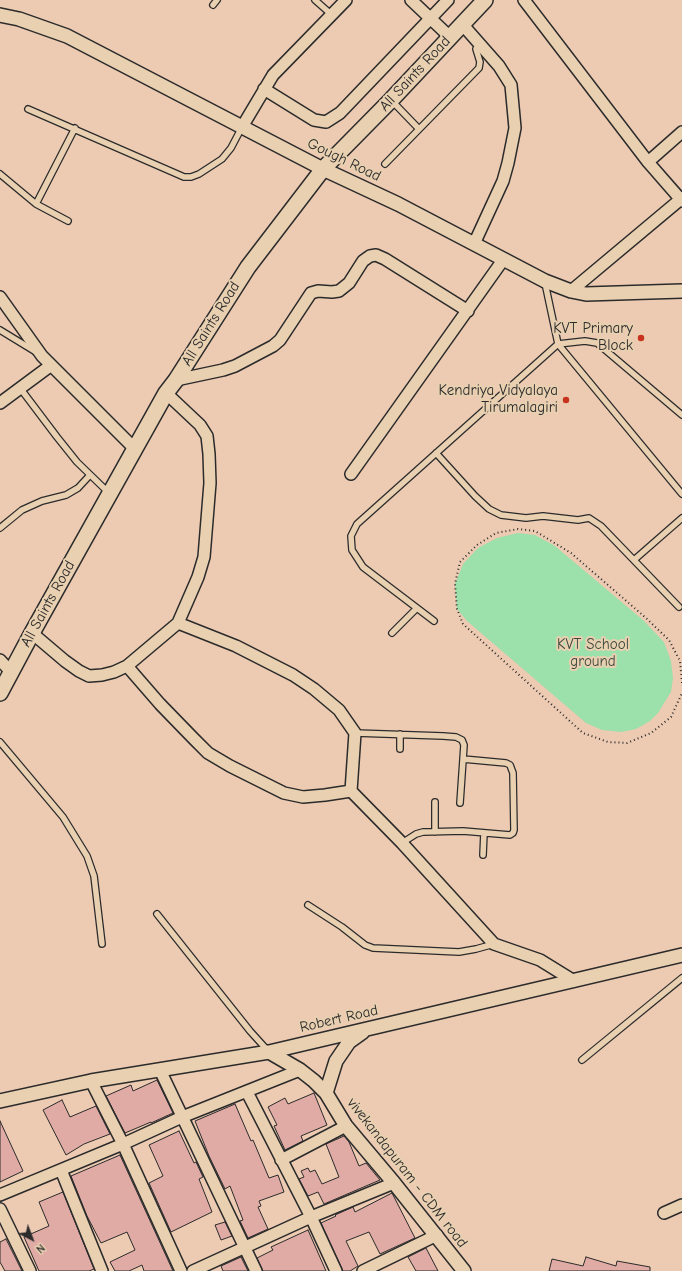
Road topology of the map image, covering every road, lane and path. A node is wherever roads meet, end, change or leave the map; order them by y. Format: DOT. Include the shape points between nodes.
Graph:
graph roads {
  1 [pos="315,0"];
  2 [pos="346,0"];
  3 [pos="411,0"];
  4 [pos="448,0"];
  5 [pos="485,0"];
  6 [pos="524,0"];
  7 [pos="0,15"];
  8 [pos="332,15"];
  9 [pos="431,18"];
  10 [pos="462,24"];
  11 [pos="450,37"];
  12 [pos="479,44"];
  13 [pos="264,89"];
  14 [pos="391,100"];
  15 [pos="28,109"];
  16 [pos="242,127"];
  17 [pos="75,128"];
  18 [pos="419,129"];
  19 [pos="682,132"];
  20 [pos="648,162"];
  21 [pos="385,164"];
  22 [pos="323,169"];
  23 [pos="0,174"];
  24 [pos="681,199"];
  25 [pos="36,204"];
  26 [pos="68,221"];
  27 [pos="474,244"];
  28 [pos="503,260"];
  29 [pos="545,281"];
  30 [pos="571,291"];
  31 [pos="682,291"];
  32 [pos="0,297"];
  33 [pos="468,311"];
  34 [pos="0,330"];
  35 [pos="558,344"];
  36 [pos="42,356"];
  37 [pos="50,366"];
  38 [pos="176,380"];
  39 [pos="20,388"];
  40 [pos="166,393"];
  41 [pos="0,403"];
  42 [pos="682,415"];
  43 [pos="135,448"];
  44 [pos="436,453"];
  45 [pos="351,474"];
  46 [pos="90,475"];
  47 [pos="110,494"];
  48 [pos="682,494"];
  49 [pos="682,518"];
  50 [pos="0,528"];
  51 [pos="634,560"];
  52 [pos="679,607"];
  53 [pos="417,608"];
  54 [pos="434,621"];
  55 [pos="178,623"];
  56 [pos="32,633"];
  57 [pos="392,633"];
  58 [pos="0,660"];
  59 [pos="127,666"];
  60 [pos="11,672"];
  61 [pos="682,683"];
  62 [pos="682,693"];
  63 [pos="0,694"];
  64 [pos="356,733"];
  65 [pos="400,734"];
  66 [pos="0,742"];
  67 [pos="400,749"];
  68 [pos="463,759"];
  69 [pos="351,791"];
  70 [pos="435,802"];
  71 [pos="460,803"];
  72 [pos="435,832"];
  73 [pos="484,833"];
  74 [pos="402,843"];
  75 [pos="483,855"];
  76 [pos="308,905"];
  77 [pos="157,914"];
  78 [pos="102,944"];
  79 [pos="494,944"];
  80 [pos="682,955"];
  81 [pos="682,978"];
  82 [pos="574,981"];
  83 [pos="366,1029"];
  84 [pos="269,1052"];
  85 [pos="582,1060"];
  86 [pos="160,1070"];
  87 [pos="300,1070"];
  88 [pos="91,1081"];
  89 [pos="247,1092"];
  90 [pos="326,1094"];
  91 [pos="0,1101"];
  92 [pos="182,1117"];
  93 [pos="346,1126"];
  94 [pos="123,1144"];
  95 [pos="281,1160"];
  96 [pos="61,1170"];
  97 [pos="394,1183"];
  98 [pos="0,1195"];
  99 [pos="682,1205"];
  100 [pos="0,1209"];
  101 [pos="664,1214"];
  102 [pos="311,1217"];
  103 [pos="437,1235"];
  104 [pos="243,1248"];
  105 [pos="30,1271"];
  106 [pos="102,1271"];
  107 [pos="181,1271"];
  108 [pos="192,1271"];
  109 [pos="256,1271"];
  110 [pos="336,1271"];
  111 [pos="363,1271"];
  112 [pos="464,1271"];
  1 -- 8 [label="lane"];
  2 -- 8 [label="street"];
  3 -- 9 [label="street"];
  4 -- 9 [label="street"];
  5 -- 10 [label="main road, All Saints Road"];
  6 -- 20 [label="street"];
  7 -- 16 [label="street, Gough Road" via="66,36"];
  8 -- 13 [label="street" via="273,75"];
  9 -- 11 [label="street"];
  9 -- 13 [label="street" via="340,112 326,122 314,120"];
  10 -- 11 [label="main road, All Saints Road"];
  10 -- 12 [label="street"];
  11 -- 14 [label="main road, All Saints Road"];
  12 -- 18 [label="lane" via="476,49 479,68"];
  12 -- 27 [label="street" via="512,85 514,128 503,181"];
  13 -- 16 [label="street"];
  14 -- 18 [label="lane"];
  14 -- 22 [label="main road, All Saints Road"];
  15 -- 17 [label="lane"];
  16 -- 17 [label="lane" via="222,159 191,177 174,174"];
  16 -- 22 [label="street, Gough Road"];
  17 -- 25 [label="lane"];
  18 -- 21 [label="lane"];
  19 -- 20 [label="street"];
  20 -- 24 [label="street"];
  22 -- 27 [label="street, Gough Road" via="398,204"];
  22 -- 38 [label="main road, All Saints Road" via="248,266"];
  23 -- 25 [label="lane"];
  24 -- 30 [label="street"];
  25 -- 26 [label="lane"];
  27 -- 28 [label="street, Gough Road"];
  28 -- 29 [label="street, Gough Road"];
  28 -- 33 [label="street"];
  29 -- 30 [label="street, Gough Road"];
  29 -- 35 [label="lane"];
  30 -- 31 [label="street, Gough Road" via="586,294"];
  32 -- 36 [label="street"];
  33 -- 38 [label="street" via="385,259 376,255 370,256 363,261 349,283 339,291 311,293 280,340 273,346 235,366"];
  33 -- 45 [label="street"];
  34 -- 36 [label="lane"];
  35 -- 42 [label="lane" via="585,341 597,343"];
  35 -- 44 [label="lane"];
  35 -- 48 [label="lane"];
  36 -- 37 [label="street"];
  37 -- 39 [label="street"];
  37 -- 43 [label="street"];
  38 -- 40 [label="main road, All Saints Road"];
  39 -- 41 [label="street"];
  39 -- 46 [label="lane"];
  40 -- 43 [label="main road, All Saints Road"];
  40 -- 55 [label="street" via="200,425 206,436 209,454 210,483 204,557"];
  43 -- 47 [label="main road, All Saints Road"];
  44 -- 51 [label="lane" via="489,509 501,515 526,518 589,518 601,526"];
  44 -- 53 [label="lane" via="357,524 351,536 352,550 363,567"];
  46 -- 47 [label="lane"];
  46 -- 50 [label="lane" via="78,488 66,495 42,501 22,510"];
  47 -- 56 [label="main road, All Saints Road"];
  49 -- 51 [label="lane"];
  51 -- 52 [label="lane"];
  53 -- 54 [label="lane"];
  53 -- 57 [label="lane"];
  55 -- 59 [label="street"];
  55 -- 64 [label="street" via="236,646 293,675 339,710"];
  56 -- 59 [label="street" via="65,661 89,676 114,672"];
  56 -- 60 [label="main road, All Saints Road"];
  58 -- 60 [label="street"];
  59 -- 69 [label="street" via="208,753 230,766 284,793 303,797"];
  60 -- 63 [label="main road, All Saints Road"];
  61 -- 62 [label="path" via="680,661 669,640 571,553 535,532 518,529 496,533 477,545 460,562 455,584 457,609 463,624 583,733 608,742 627,743 651,733 671,716"];
  64 -- 65 [label="lane"];
  64 -- 69 [label="street"];
  65 -- 67 [label="lane"];
  65 -- 68 [label="lane" via="456,737 462,740 464,745"];
  66 -- 78 [label="lane" via="62,817 86,856 94,876"];
  68 -- 71 [label="lane"];
  68 -- 73 [label="lane" via="506,763 512,768 513,833"];
  69 -- 74 [label="street"];
  70 -- 72 [label="lane"];
  72 -- 73 [label="lane"];
  72 -- 74 [label="lane" via="416,834"];
  73 -- 75 [label="lane"];
  74 -- 79 [label="street"];
  76 -- 79 [label="lane" via="373,948 459,952"];
  77 -- 84 [label="lane"];
  79 -- 82 [label="street" via="540,960"];
  80 -- 82 [label="street, Robert Road"];
  81 -- 85 [label="lane"];
  82 -- 83 [label="street, Robert Road"];
  83 -- 84 [label="street, Robert Road"];
  83 -- 90 [label="street, vivekandapuram - CDM road" via="349,1042 336,1061"];
  84 -- 86 [label="street, Robert Road"];
  84 -- 87 [label="street, vivekandapuram - CDM road"];
  86 -- 88 [label="street, Robert Road"];
  86 -- 92 [label="street"];
  87 -- 89 [label="street"];
  87 -- 90 [label="street, vivekandapuram - CDM road"];
  88 -- 91 [label="street, Robert Road"];
  88 -- 94 [label="street"];
  89 -- 92 [label="street"];
  89 -- 95 [label="street"];
  90 -- 93 [label="street, vivekandapuram - CDM road"];
  92 -- 94 [label="street"];
  92 -- 104 [label="street"];
  93 -- 95 [label="street"];
  93 -- 97 [label="street, vivekandapuram - CDM road"];
  94 -- 96 [label="street"];
  94 -- 107 [label="street"];
  95 -- 102 [label="street"];
  96 -- 98 [label="street"];
  96 -- 106 [label="street"];
  97 -- 102 [label="street"];
  97 -- 103 [label="street, vivekandapuram - CDM road"];
  99 -- 101 [label="street"];
  100 -- 105 [label="street"];
  102 -- 104 [label="street"];
  102 -- 110 [label="street"];
  103 -- 111 [label="street"];
  103 -- 112 [label="street, vivekandapuram - CDM road"];
  104 -- 108 [label="street"];
  104 -- 109 [label="street"];
}
